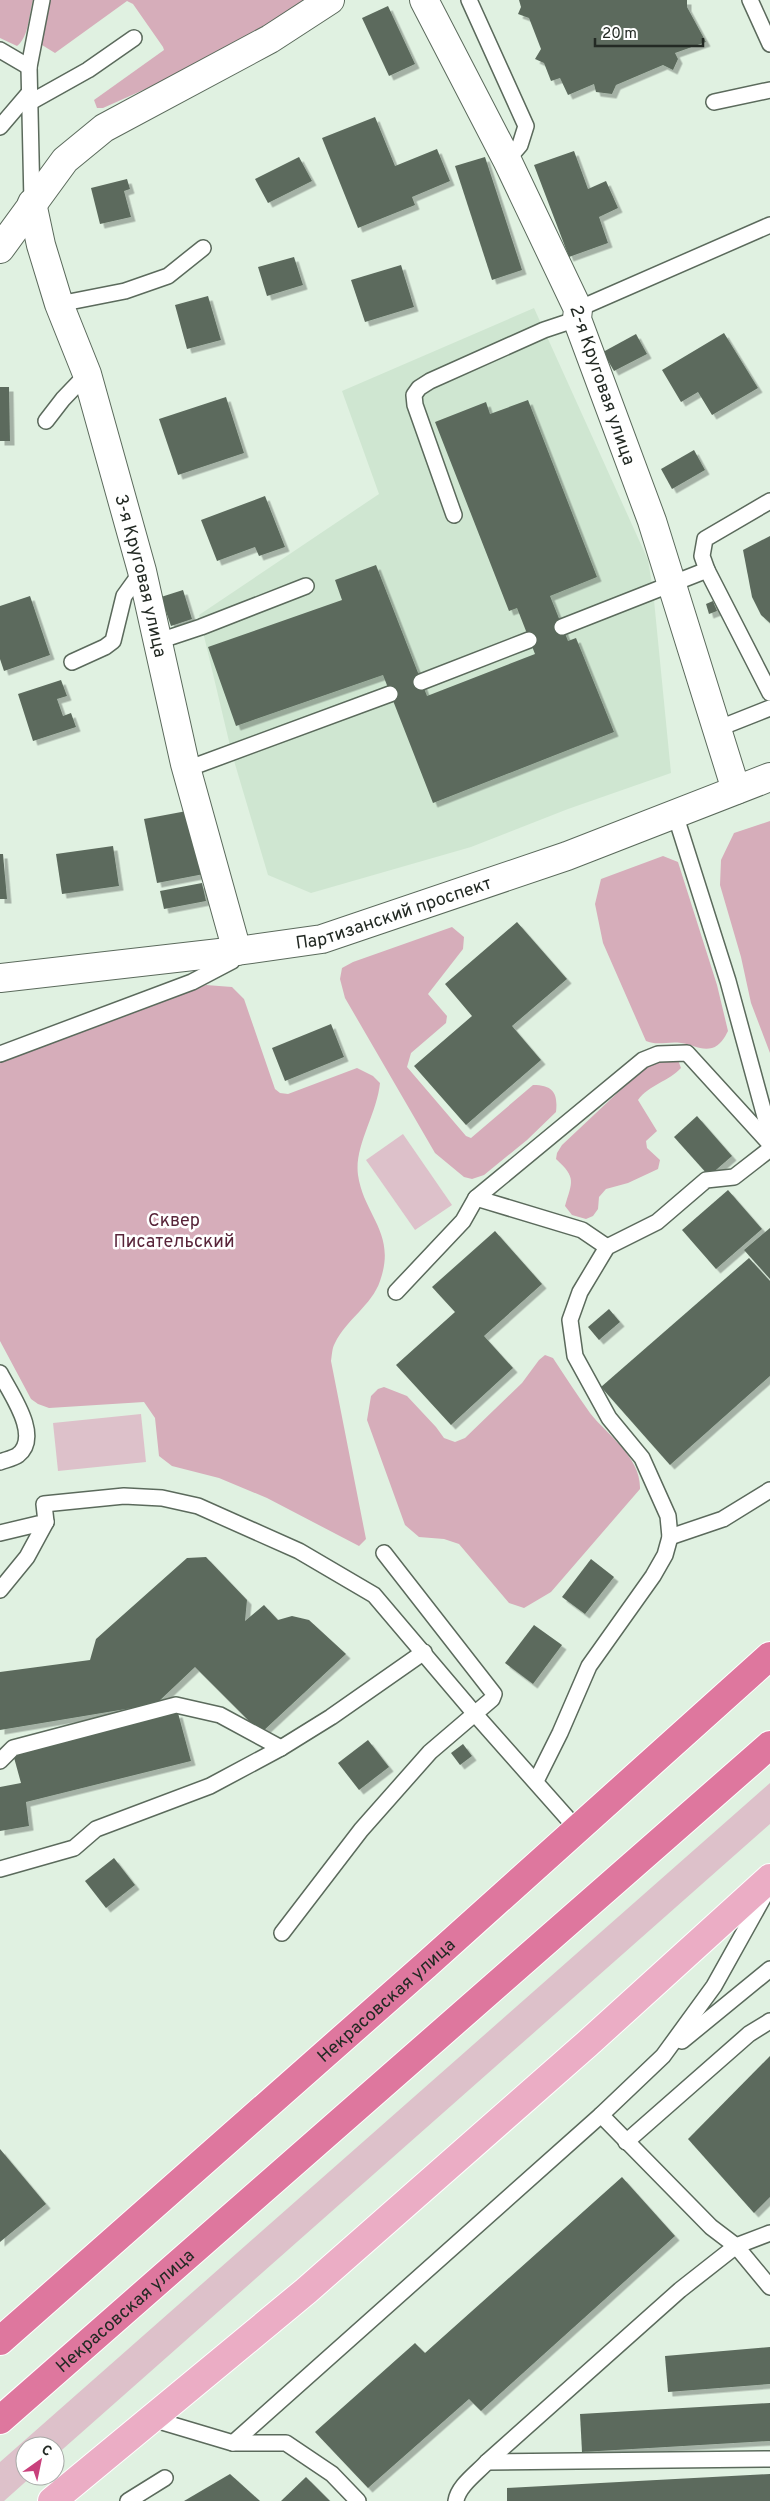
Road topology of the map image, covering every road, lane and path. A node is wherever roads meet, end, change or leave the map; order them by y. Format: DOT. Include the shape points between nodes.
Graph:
graph roads {
  1 [pos="42,0"];
  2 [pos="330,0"];
  3 [pos="424,0"];
  4 [pos="469,0"];
  5 [pos="750,0"];
  6 [pos="134,38"];
  7 [pos="770,44"];
  8 [pos="0,50"];
  9 [pos="29,67"];
  10 [pos="770,90"];
  11 [pos="29,98"];
  12 [pos="714,102"];
  13 [pos="0,127"];
  14 [pos="507,160"];
  15 [pos="32,203"];
  16 [pos="770,225"];
  17 [pos="203,248"];
  18 [pos="0,249"];
  19 [pos="59,304"];
  20 [pos="577,314"];
  21 [pos="87,374"];
  22 [pos="46,421"];
  23 [pos="770,500"];
  24 [pos="454,515"];
  25 [pos="707,570"];
  26 [pos="142,571"];
  27 [pos="671,583"];
  28 [pos="306,586"];
  29 [pos="562,627"];
  30 [pos="529,640"];
  31 [pos="156,642"];
  32 [pos="72,662"];
  33 [pos="421,682"];
  34 [pos="770,693"];
  35 [pos="390,694"];
  36 [pos="770,708"];
  37 [pos="716,729"];
  38 [pos="187,768"];
  39 [pos="770,777"];
  40 [pos="736,790"];
  41 [pos="675,814"];
  42 [pos="237,951"];
  43 [pos="0,978"];
  44 [pos="0,1054"];
  45 [pos="770,1135"];
  46 [pos="770,1144"];
  47 [pos="770,1149"];
  48 [pos="476,1198"];
  49 [pos="607,1247"];
  50 [pos="396,1292"];
  51 [pos="0,1373"];
  52 [pos="0,1462"];
  53 [pos="770,1490"];
  54 [pos="46,1522"];
  55 [pos="0,1533"];
  56 [pos="670,1537"];
  57 [pos="384,1553"];
  58 [pos="0,1590"];
  59 [pos="424,1652"];
  60 [pos="770,1656"];
  61 [pos="475,1714"];
  62 [pos="770,1745"];
  63 [pos="281,1748"];
  64 [pos="0,1761"];
  65 [pos="536,1781"];
  66 [pos="577,1829"];
  67 [pos="0,1870"];
  68 [pos="770,1878"];
  69 [pos="770,1886"];
  70 [pos="282,1933"];
  71 [pos="770,1968"];
  72 [pos="770,2021"];
  73 [pos="663,2056"];
  74 [pos="601,2116"];
  75 [pos="626,2142"];
  76 [pos="770,2233"];
  77 [pos="736,2246"];
  78 [pos="770,2287"];
  79 [pos="0,2341"];
  80 [pos="149,2418"];
  81 [pos="0,2420"];
  82 [pos="233,2443"];
  83 [pos="770,2459"];
  84 [pos="487,2462"];
  85 [pos="165,2478"];
  86 [pos="52,2501"];
  87 [pos="128,2501"];
  88 [pos="358,2501"];
  89 [pos="456,2501"];
  1 -- 9 [label="lane"];
  2 -- 15 [label="street" via="270,39 104,128 65,160"];
  3 -- 14 [label="street, 2-я Круговая улица"];
  4 -- 14 [label="lane" via="526,126 520,145"];
  5 -- 7 [label="lane"];
  6 -- 11 [label="lane" via="88,70"];
  8 -- 9 [label="lane"];
  9 -- 11 [label="lane"];
  10 -- 12 [label="lane"];
  11 -- 13 [label="lane"];
  11 -- 15 [label="lane"];
  14 -- 20 [label="street, 2-я Круговая улица"];
  15 -- 18 [label="street"];
  15 -- 19 [label="street, 3-я Круговая улица"];
  16 -- 20 [label="lane"];
  17 -- 19 [label="lane" via="168,276 125,291"];
  19 -- 21 [label="street, 3-я Круговая улица"];
  20 -- 24 [label="lane" via="430,381 414,395"];
  20 -- 27 [label="street, 2-я Круговая улица" via="652,521"];
  21 -- 22 [label="lane"];
  21 -- 26 [label="street, 3-я Круговая улица"];
  23 -- 25 [label="lane" via="705,539 702,556"];
  25 -- 27 [label="lane"];
  25 -- 34 [label="lane"];
  26 -- 31 [label="street, 3-я Круговая улица"];
  26 -- 32 [label="lane" via="124,596 113,641"];
  27 -- 29 [label="lane"];
  27 -- 37 [label="street, 2-я Круговая улица"];
  28 -- 31 [label="lane"];
  30 -- 33 [label="lane"];
  31 -- 38 [label="street, 3-я Круговая улица"];
  35 -- 38 [label="lane"];
  36 -- 37 [label="lane"];
  37 -- 40 [label="street, 2-я Круговая улица"];
  38 -- 42 [label="street, 3-я Круговая улица"];
  39 -- 40 [label="street, Партизанский проспект"];
  40 -- 41 [label="street, Партизанский проспект"];
  41 -- 42 [label="street, Партизанский проспект" via="567,856 322,939"];
  41 -- 45 [label="lane" via="728,981"];
  42 -- 43 [label="street, Партизанский проспект"];
  42 -- 44 [label="lane" via="232,961 192,982"];
  46 -- 48 [label="lane" via="687,1053 658,1054 643,1060"];
  47 -- 49 [label="lane" via="734,1177 706,1180 657,1222"];
  48 -- 49 [label="lane" via="582,1230"];
  48 -- 50 [label="lane" via="463,1221"];
  49 -- 56 [label="lane" via="580,1292 570,1320 575,1356 609,1418 642,1458 668,1516"];
  51 -- 52 [label="lane" via="28,1427 27,1440 18,1455"];
  53 -- 56 [label="lane" via="723,1519"];
  54 -- 55 [label="lane"];
  54 -- 58 [label="lane" via="26,1557"];
  54 -- 59 [label="lane" via="44,1504 124,1496 162,1498 198,1506 299,1550 374,1595"];
  56 -- 65 [label="lane" via="665,1555 653,1576 589,1666"];
  57 -- 61 [label="lane" via="491,1688 492,1699"];
  59 -- 61 [label="lane"];
  59 -- 63 [label="lane"];
  60 -- 66 [label="highway, Некрасовская улица"];
  61 -- 65 [label="lane"];
  61 -- 70 [label="lane" via="430,1752 361,1830"];
  62 -- 81 [label="highway, Некрасовская улица"];
  63 -- 64 [label="lane" via="220,1715 176,1705 13,1748"];
  63 -- 67 [label="lane" via="210,1786 96,1829 74,1848"];
  65 -- 66 [label="lane"];
  66 -- 79 [label="highway, Некрасовская улица"];
  68 -- 80 [label="main road" via="306,2291"];
  69 -- 73 [label="lane" via="714,1986"];
  71 -- 73 [label="lane"];
  72 -- 75 [label="lane" via="750,2034"];
  73 -- 74 [label="lane"];
  74 -- 75 [label="lane"];
  74 -- 82 [label="lane"];
  75 -- 77 [label="lane" via="711,2227"];
  76 -- 77 [label="lane"];
  77 -- 78 [label="lane"];
  77 -- 84 [label="lane" via="680,2290"];
  80 -- 82 [label="lane"];
  80 -- 86 [label="main road"];
  82 -- 88 [label="lane" via="286,2443 332,2474"];
  83 -- 84 [label="lane"];
  84 -- 89 [label="lane" via="456,2496"];
  85 -- 87 [label="lane"];
}
